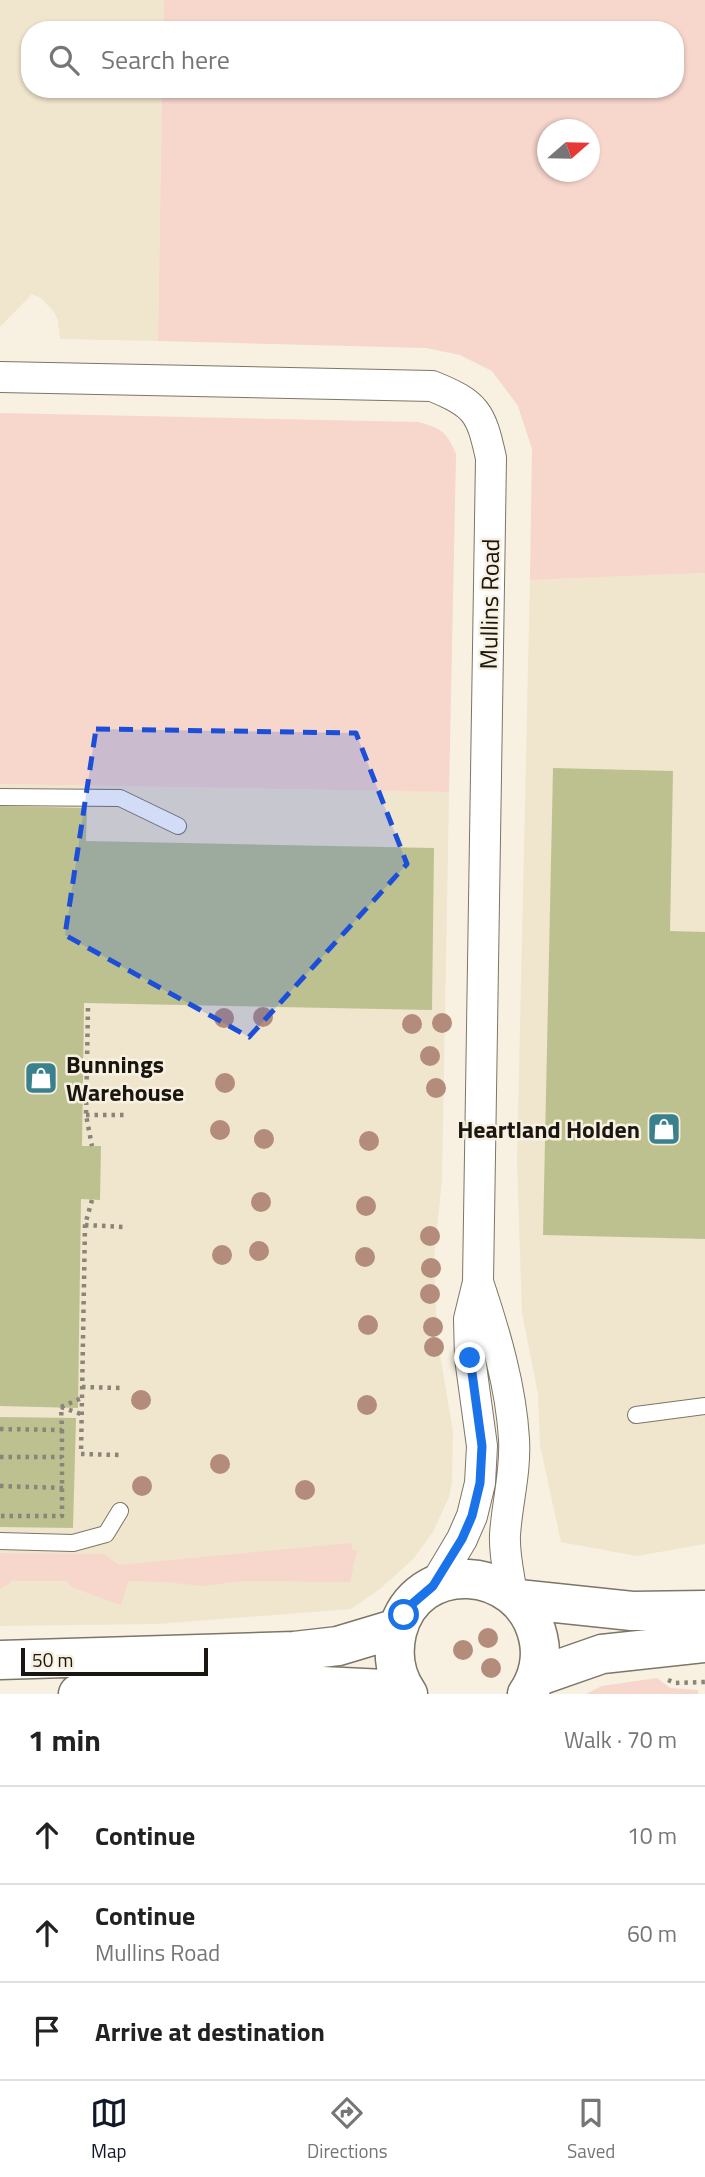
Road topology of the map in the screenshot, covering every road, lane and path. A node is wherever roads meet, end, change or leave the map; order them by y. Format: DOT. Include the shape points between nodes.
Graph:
graph roads {
  1 [pos="0,377"];
  2 [pos="0,797"];
  3 [pos="178,826"];
  4 [pos="88,1008"];
  5 [pos="86,1115"];
  6 [pos="125,1115"];
  7 [pos="92,1146"];
  8 [pos="92,1200"];
  9 [pos="85,1225"];
  10 [pos="124,1227"];
  11 [pos="478,1282"];
  12 [pos="82,1387"];
  13 [pos="122,1388"];
  14 [pos="82,1398"];
  15 [pos="705,1406"];
  16 [pos="61,1407"];
  17 [pos="81,1414"];
  18 [pos="636,1415"];
  19 [pos="0,1429"];
  20 [pos="62,1430"];
  21 [pos="121,1455"];
  22 [pos="0,1457"];
  23 [pos="62,1457"];
  24 [pos="0,1486"];
  25 [pos="63,1488"];
  26 [pos="120,1511"];
  27 [pos="0,1516"];
  28 [pos="0,1541"];
  29 [pos="433,1586"];
  30 [pos="515,1596"];
  31 [pos="705,1609"];
  32 [pos="398,1628"];
  33 [pos="705,1643"];
  34 [pos="0,1660"];
  35 [pos="531,1685"];
  36 [pos="212,1690"];
  37 [pos="407,1692"];
  38 [pos="78,1694"];
  1 -- 11 [label="street, Mullins Road" via="432,386 462,398 483,423 491,458"];
  2 -- 3 [label="lane" via="120,798"];
  4 -- 5 [label="path"];
  5 -- 6 [label="path"];
  5 -- 7 [label="path"];
  8 -- 9 [label="path"];
  9 -- 10 [label="path"];
  9 -- 12 [label="path"];
  11 -- 29 [label="street, Mullins Road" via="469,1319 482,1446 480,1483 462,1539"];
  11 -- 30 [label="street, Mullins Road" via="510,1401 514,1474 505,1537"];
  12 -- 13 [label="path"];
  12 -- 14 [label="path"];
  14 -- 16 [label="path"];
  14 -- 17 [label="path"];
  15 -- 18 [label="lane"];
  16 -- 17 [label="path"];
  16 -- 20 [label="path"];
  17 -- 21 [label="path" via="81,1454"];
  19 -- 20 [label="path"];
  20 -- 23 [label="path"];
  22 -- 23 [label="path"];
  23 -- 25 [label="path"];
  24 -- 25 [label="path"];
  25 -- 27 [label="path" via="62,1516"];
  26 -- 28 [label="lane" via="106,1534 73,1542"];
  29 -- 30 [label="main road" via="474,1579"];
  29 -- 32 [label="main road" via="412,1604"];
  30 -- 31 [label="main road" via="632,1611"];
  30 -- 35 [label="main road" via="536,1627 540,1643 540,1660"];
  32 -- 34 [label="main road" via="338,1646 294,1651"];
  32 -- 37 [label="main road" via="394,1653"];
  33 -- 35 [label="main road" via="602,1654"];
  36 -- 37 [label="main road" via="301,1685"];
  36 -- 38 [label="main road"];
}
